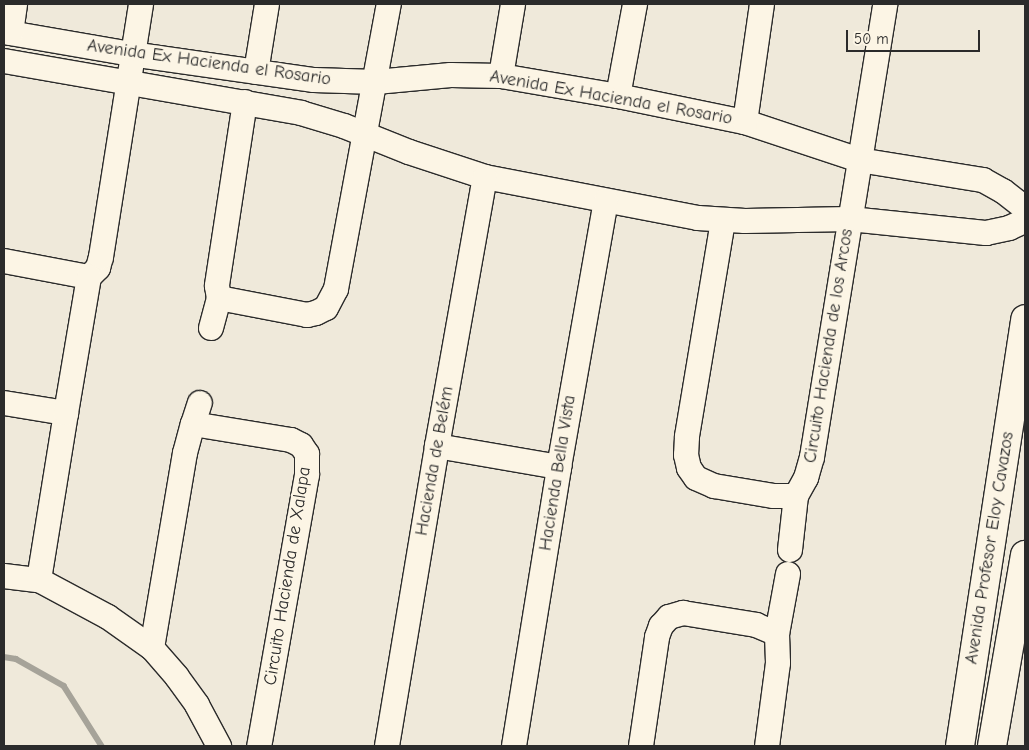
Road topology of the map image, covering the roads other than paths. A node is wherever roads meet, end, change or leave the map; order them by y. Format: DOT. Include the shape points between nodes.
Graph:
graph roads {
  1 [pos="15,4"];
  2 [pos="141,4"];
  3 [pos="267,4"];
  4 [pos="389,4"];
  5 [pos="513,4"];
  6 [pos="635,4"];
  7 [pos="762,4"];
  8 [pos="885,4"];
  9 [pos="7,32"];
  10 [pos="131,54"];
  11 [pos="4,61"];
  12 [pos="256,72"];
  13 [pos="501,76"];
  14 [pos="128,82"];
  15 [pos="376,82"];
  16 [pos="618,96"];
  17 [pos="245,102"];
  18 [pos="745,122"];
  19 [pos="365,135"];
  20 [pos="859,160"];
  21 [pos="485,177"];
  22 [pos="606,201"];
  23 [pos="1025,208"];
  24 [pos="850,219"];
  25 [pos="723,221"];
  26 [pos="1025,221"];
  27 [pos="4,261"];
  28 [pos="89,277"];
  29 [pos="219,298"];
  30 [pos="1025,319"];
  31 [pos="211,328"];
  32 [pos="4,403"];
  33 [pos="66,413"];
  34 [pos="437,446"];
  35 [pos="559,467"];
  36 [pos="796,496"];
  37 [pos="790,550"];
  38 [pos="1025,554"];
  39 [pos="788,574"];
  40 [pos="4,576"];
  41 [pos="40,580"];
  42 [pos="777,634"];
  43 [pos="152,648"];
  44 [pos="219,746"];
  45 [pos="259,746"];
  46 [pos="387,746"];
  47 [pos="514,746"];
  48 [pos="641,746"];
  49 [pos="767,746"];
  50 [pos="960,746"];
  51 [pos="992,746"];
  1 -- 9 [label="street"];
  2 -- 10 [label="street"];
  3 -- 12 [label="street"];
  4 -- 15 [label="street"];
  5 -- 13 [label="street"];
  6 -- 16 [label="street"];
  7 -- 18 [label="street"];
  8 -- 20 [label="street, Circuito Hacienda de los Arcos"];
  9 -- 10 [label="street, Avenida Ex Hacienda el Rosario"];
  10 -- 12 [label="street, Avenida Ex Hacienda el Rosario"];
  10 -- 14 [label="street"];
  11 -- 14 [label="street, Avenida Ex Hacienda el Rosario"];
  12 -- 15 [label="street, Avenida Ex Hacienda el Rosario" via="314,80"];
  13 -- 15 [label="street, Avenida Ex Hacienda el Rosario" via="451,75"];
  13 -- 16 [label="street, Avenida Ex Hacienda el Rosario"];
  14 -- 17 [label="street, Avenida Ex Hacienda el Rosario"];
  14 -- 28 [label="street" via="102,257 98,268"];
  15 -- 19 [label="street"];
  16 -- 18 [label="street, Avenida Ex Hacienda el Rosario"];
  17 -- 19 [label="street, Avenida Ex Hacienda el Rosario" via="308,115"];
  17 -- 29 [label="street" via="217,286"];
  18 -- 20 [label="street, Avenida Ex Hacienda el Rosario"];
  19 -- 21 [label="street, Avenida Ex Hacienda el Rosario"];
  19 -- 29 [label="street" via="336,289 326,308 306,315"];
  20 -- 23 [label="street, Avenida Ex Hacienda el Rosario" via="983,180"];
  20 -- 24 [label="street, Circuito Hacienda de los Arcos"];
  21 -- 22 [label="street, Avenida Ex Hacienda el Rosario"];
  21 -- 34 [label="street, Hacienda de Belém"];
  22 -- 25 [label="street, Avenida Ex Hacienda el Rosario"];
  22 -- 35 [label="street, Hacienda Bella Vista"];
  24 -- 25 [label="street, Avenida Ex Hacienda el Rosario"];
  24 -- 26 [label="street, Avenida Ex Hacienda el Rosario" via="986,233"];
  24 -- 36 [label="street, Circuito Hacienda de los Arcos" via="812,457"];
  25 -- 36 [label="street" via="687,437 689,468 696,478 714,486 774,496"];
  27 -- 28 [label="street"];
  28 -- 33 [label="street"];
  29 -- 31 [label="street"];
  30 -- 50 [label="main road, Avenida Profesor Eloy Cavazos"];
  32 -- 33 [label="street"];
  33 -- 41 [label="street"];
  34 -- 35 [label="street"];
  34 -- 46 [label="street, Hacienda de Belém"];
  35 -- 47 [label="street, Hacienda Bella Vista"];
  36 -- 37 [label="street"];
  38 -- 51 [label="main road, Avenida Profesor Eloy Cavazos"];
  39 -- 42 [label="street"];
  40 -- 41 [label="street"];
  41 -- 43 [label="street" via="108,617"];
  42 -- 48 [label="street" via="756,625 683,613 669,617 657,637"];
  42 -- 49 [label="street" via="778,663"];
  43 -- 44 [label="street" via="197,705"];
  43 -- 45 [label="street, Circuito Hacienda de Xalapa" via="185,453 196,414 291,440 301,446 307,454 307,475"];
}
